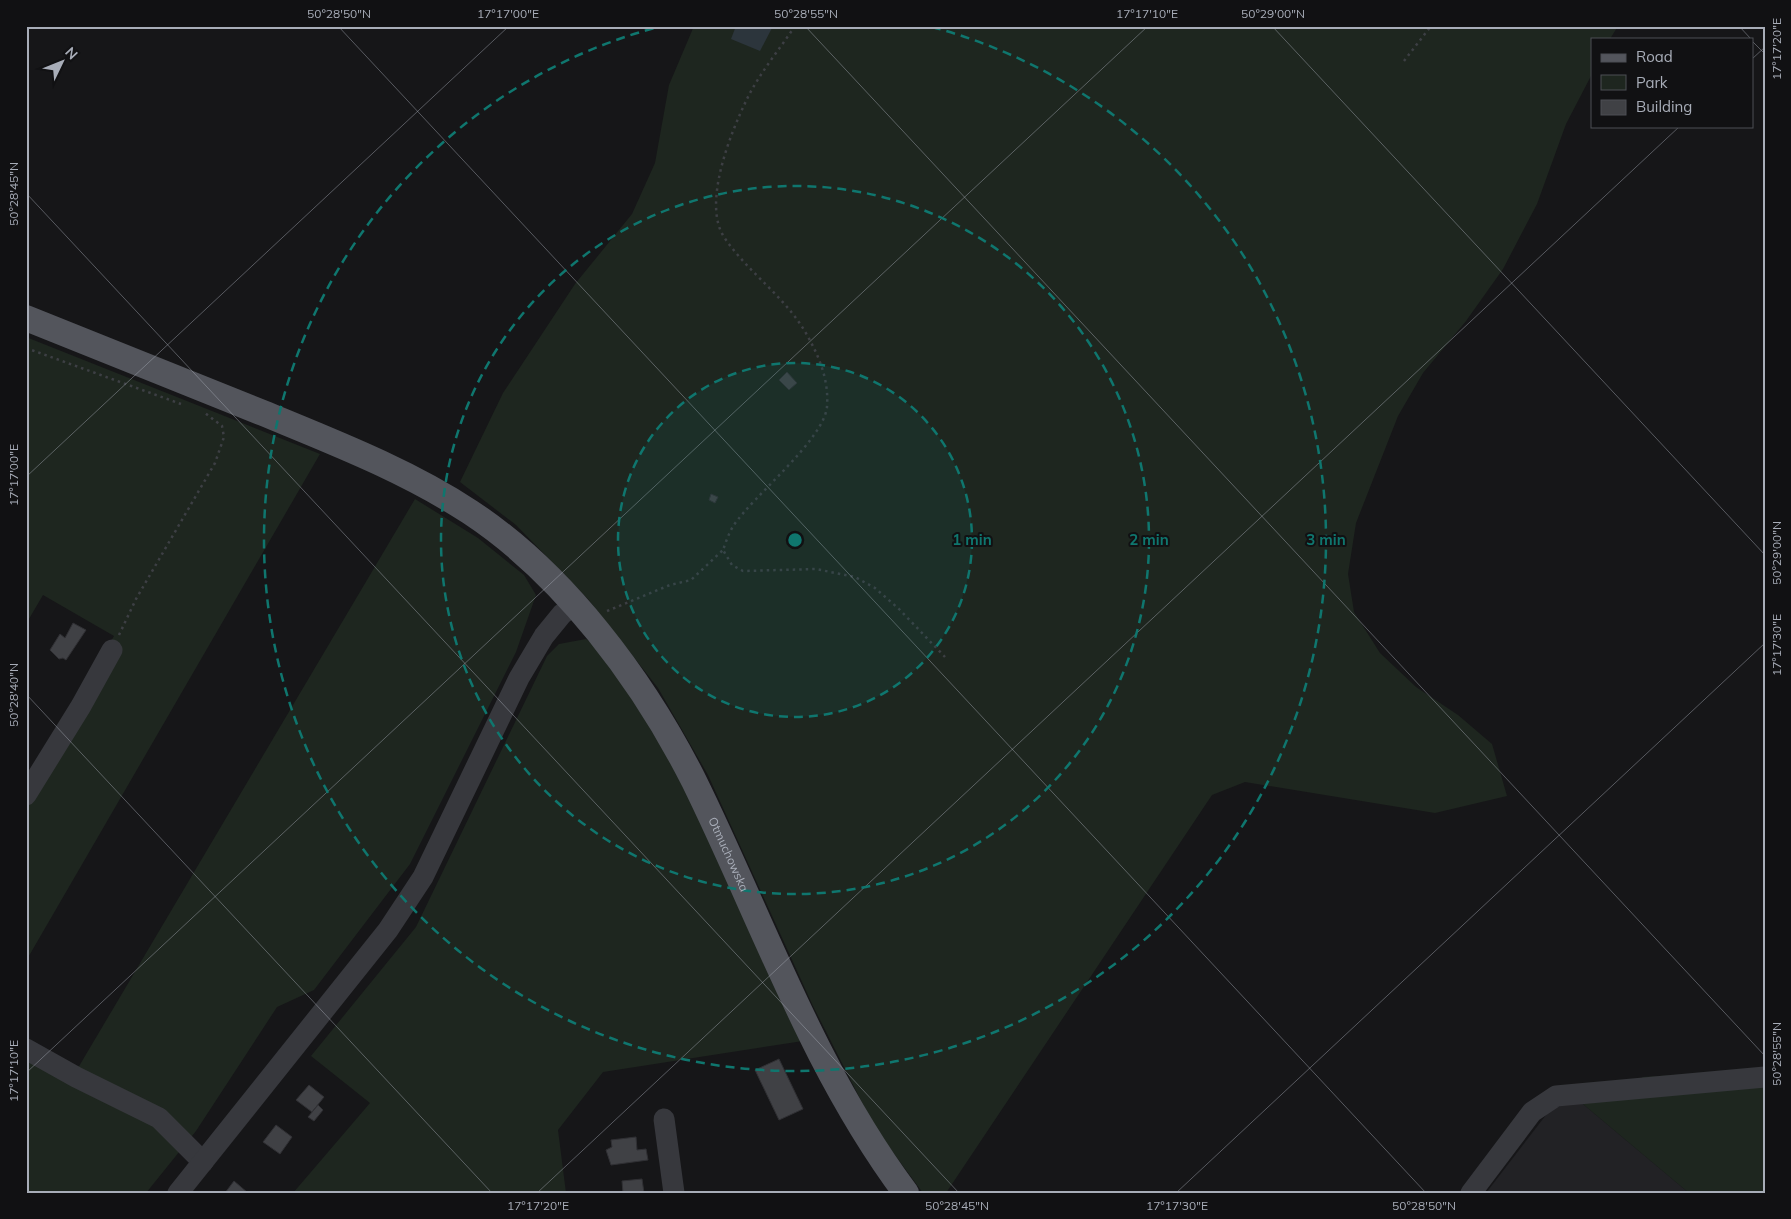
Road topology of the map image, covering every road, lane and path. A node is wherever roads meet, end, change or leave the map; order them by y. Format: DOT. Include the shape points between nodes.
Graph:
graph roads {
  1 [pos="794,26"];
  2 [pos="1431,26"];
  3 [pos="1404,61"];
  4 [pos="26,318"];
  5 [pos="26,348"];
  6 [pos="184,405"];
  7 [pos="203,411"];
  8 [pos="723,550"];
  9 [pos="581,613"];
  10 [pos="112,650"];
  11 [pos="945,657"];
  12 [pos="26,795"];
  13 [pos="26,1049"];
  14 [pos="1765,1078"];
  15 [pos="664,1119"];
  16 [pos="203,1162"];
  17 [pos="178,1193"];
  18 [pos="674,1193"];
  19 [pos="906,1193"];
  20 [pos="1471,1193"];
  1 -- 8 [label="path" via="748,98 734,130 718,184 717,213 723,236 800,322 819,357 827,388 827,410 803,448 733,526"];
  2 -- 3 [label="path"];
  4 -- 9 [label="main road, Otmuchowska" via="304,430 378,462 444,496 511,544"];
  5 -- 6 [label="path"];
  7 -- 10 [label="path" via="222,426 224,437 218,455 136,599"];
  8 -- 9 [label="path" via="691,580 670,585 604,612"];
  8 -- 11 [label="path" via="732,565 743,572 816,569 854,576 875,588 899,609"];
  9 -- 16 [label="street" via="562,614 539,644 423,877 388,930"];
  9 -- 19 [label="main road, Otmuchowska" via="633,678 679,753 839,1090"];
  10 -- 12 [label="street"];
  13 -- 16 [label="street" via="76,1078 159,1118"];
  14 -- 20 [label="street" via="1556,1096 1532,1112"];
  15 -- 18 [label="street"];
  16 -- 17 [label="street"];
}
